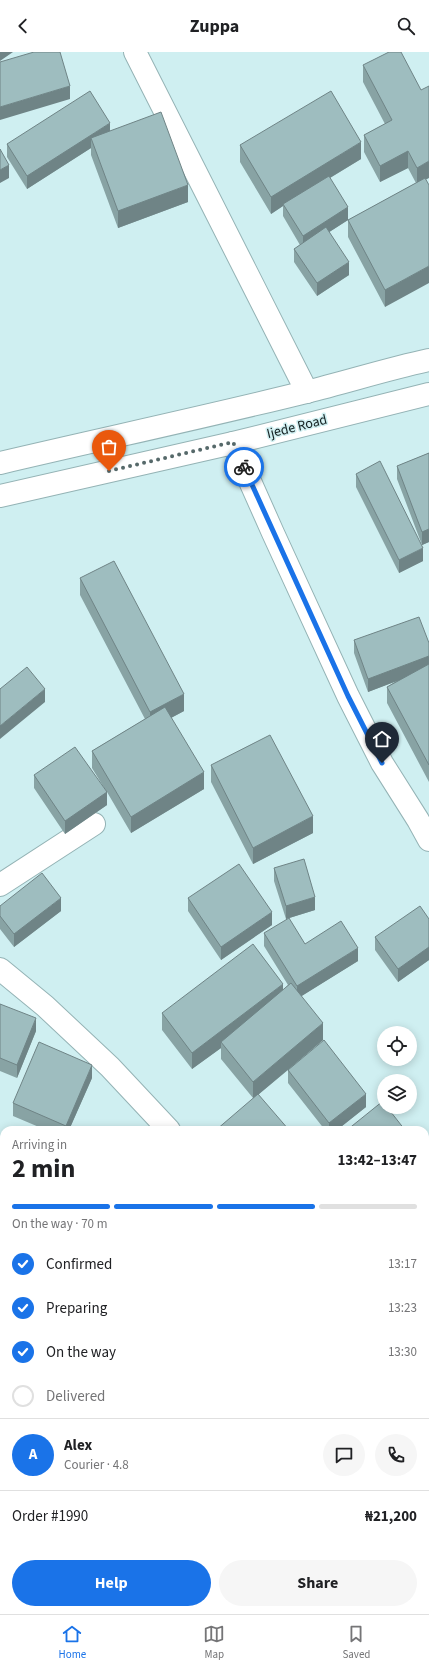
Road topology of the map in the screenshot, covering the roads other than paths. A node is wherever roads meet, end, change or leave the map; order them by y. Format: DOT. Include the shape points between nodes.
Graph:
graph roads {
  1 [pos="135,52"];
  2 [pos="429,360"];
  3 [pos="307,392"];
  4 [pos="429,394"];
  5 [pos="233,442"];
  6 [pos="0,462"];
  7 [pos="0,496"];
  8 [pos="424,818"];
  9 [pos="94,824"];
  10 [pos="429,840"];
  11 [pos="0,885"];
  12 [pos="0,969"];
  13 [pos="165,1126"];
  1 -- 3 [label="street"];
  2 -- 3 [label="street"];
  3 -- 6 [label="street"];
  4 -- 5 [label="street, Ijede Road"];
  5 -- 7 [label="street, Ijede Road"];
  5 -- 8 [label="street" via="348,696 382,763"];
  8 -- 10 [label="street"];
  9 -- 11 [label="street"];
  12 -- 13 [label="street" via="46,1006"];
}
